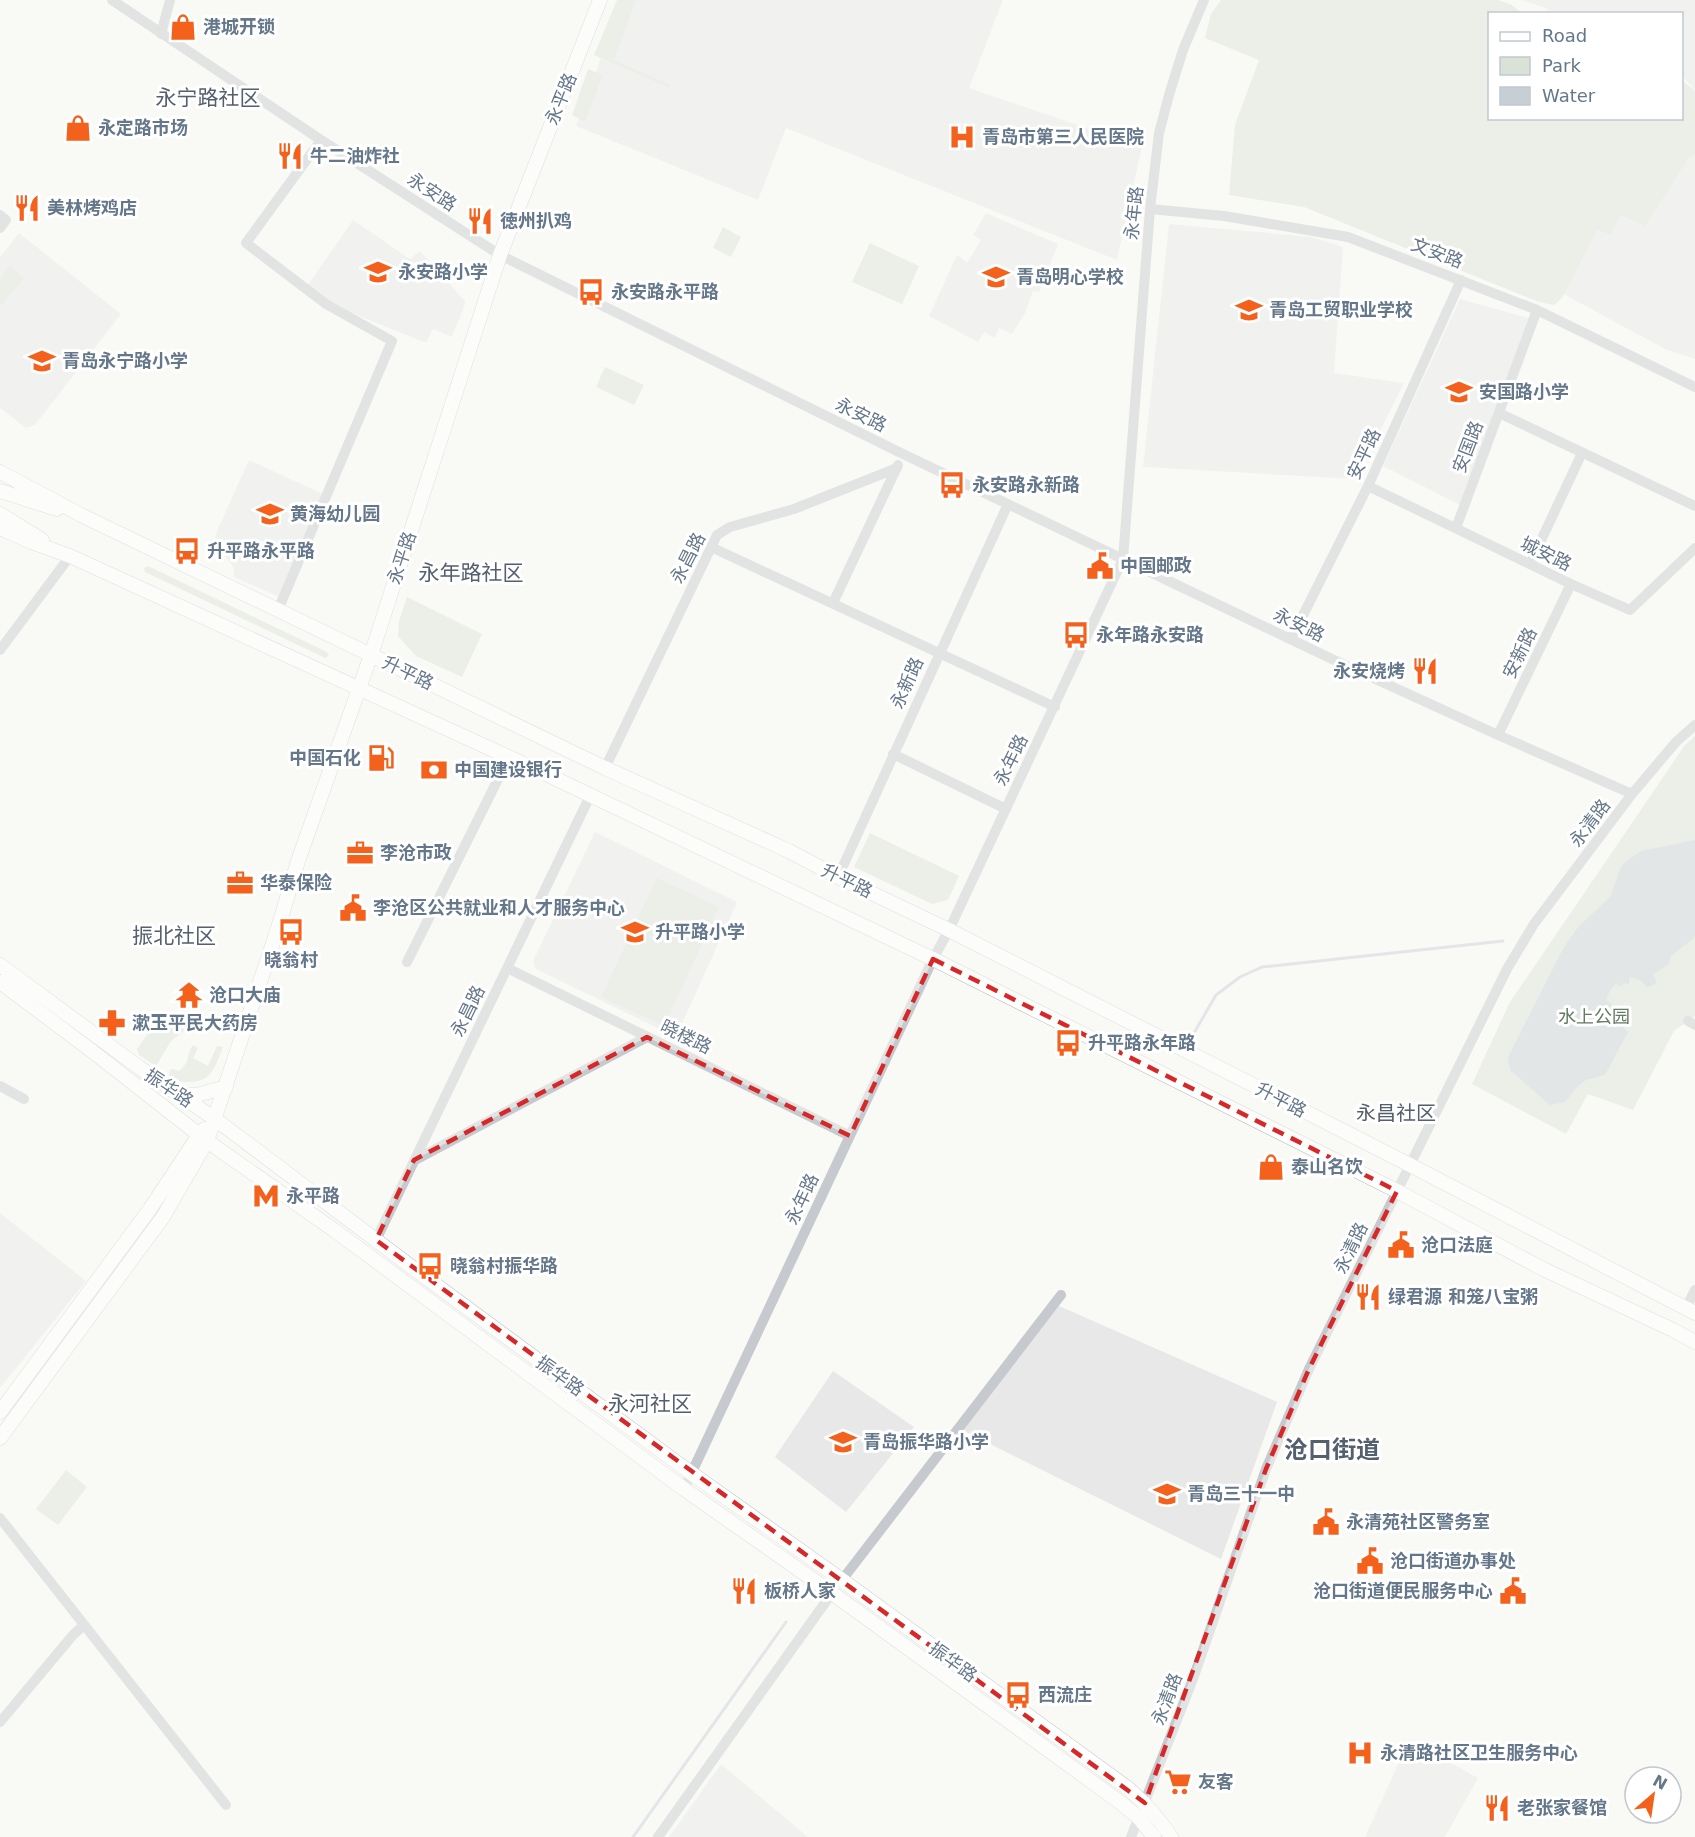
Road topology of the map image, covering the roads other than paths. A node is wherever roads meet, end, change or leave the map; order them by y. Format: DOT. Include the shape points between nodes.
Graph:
graph roads {
  1 [pos="112,0"];
  2 [pos="170,0"];
  3 [pos="600,0"];
  4 [pos="1204,0"];
  5 [pos="161,34"];
  6 [pos="321,140"];
  7 [pos="1150,209"];
  8 [pos="500,255"];
  9 [pos="1461,280"];
  10 [pos="1537,310"];
  11 [pos="1695,387"];
  12 [pos="1499,413"];
  13 [pos="1582,453"];
  14 [pos="903,454"];
  15 [pos="897,468"];
  16 [pos="0,472"];
  17 [pos="1368,486"];
  18 [pos="0,491"];
  19 [pos="1008,504"];
  20 [pos="1695,506"];
  21 [pos="0,514"];
  22 [pos="90,520"];
  23 [pos="0,528"];
  24 [pos="1456,528"];
  25 [pos="711,547"];
  26 [pos="1695,548"];
  27 [pos="70,556"];
  28 [pos="1123,559"];
  29 [pos="1530,564"];
  30 [pos="1571,584"];
  31 [pos="833,603"];
  32 [pos="278,610"];
  33 [pos="1291,639"];
  34 [pos="0,650"];
  35 [pos="939,653"];
  36 [pos="370,655"];
  37 [pos="358,688"];
  38 [pos="1055,707"];
  39 [pos="1695,725"];
  40 [pos="1498,735"];
  41 [pos="893,754"];
  42 [pos="509,757"];
  43 [pos="605,768"];
  44 [pos="1632,794"];
  45 [pos="591,796"];
  46 [pos="1006,809"];
  47 [pos="838,877"];
  48 [pos="949,930"];
  49 [pos="933,959"];
  50 [pos="406,962"];
  51 [pos="0,965"];
  52 [pos="507,968"];
  53 [pos="0,982"];
  54 [pos="647,1037"];
  55 [pos="0,1086"];
  56 [pos="226,1087"];
  57 [pos="178,1095"];
  58 [pos="24,1100"];
  59 [pos="215,1119"];
  60 [pos="850,1136"];
  61 [pos="203,1138"];
  62 [pos="414,1160"];
  63 [pos="1410,1165"];
  64 [pos="1397,1191"];
  65 [pos="376,1240"];
  66 [pos="1695,1290"];
  67 [pos="1061,1295"];
  68 [pos="1692,1310"];
  69 [pos="1695,1342"];
  70 [pos="0,1412"];
  71 [pos="0,1438"];
  72 [pos="692,1473"];
  73 [pos="684,1489"];
  74 [pos="0,1518"];
  75 [pos="842,1580"];
  76 [pos="832,1593"];
  77 [pos="84,1625"];
  78 [pos="0,1722"];
  79 [pos="1145,1803"];
  80 [pos="226,1805"];
  81 [pos="1139,1818"];
  82 [pos="658,1837"];
  83 [pos="1131,1837"];
  84 [pos="1154,1837"];
  85 [pos="1171,1837"];
  1 -- 5 [label="street, 永安路"];
  2 -- 5 [label="street"];
  3 -- 8 [label="main road, 永平路"];
  4 -- 7 [label="street, 永年路" via="1168,95"];
  5 -- 6 [label="street, 永安路"];
  6 -- 8 [label="street, 永安路"];
  6 -- 32 [label="street" via="246,243 326,304 392,340"];
  7 -- 9 [label="street, 文安路" via="1224,216 1348,237"];
  7 -- 28 [label="street, 永年路"];
  8 -- 14 [label="street, 永安路"];
  8 -- 36 [label="main road, 永平路"];
  9 -- 10 [label="street, 文安路"];
  9 -- 17 [label="street, 安平路"];
  10 -- 11 [label="street, 文安路"];
  10 -- 12 [label="street, 安国路"];
  12 -- 13 [label="street"];
  12 -- 24 [label="street, 安国路"];
  13 -- 20 [label="street"];
  13 -- 29 [label="street"];
  14 -- 15 [label="street"];
  14 -- 19 [label="street, 永安路"];
  15 -- 25 [label="street, 永昌路" via="794,509 730,527 717,535"];
  15 -- 31 [label="street"];
  16 -- 22 [label="main road, 升平路"];
  17 -- 24 [label="street, 城安路"];
  17 -- 33 [label="street, 安平路"];
  18 -- 22 [label="main road"];
  19 -- 28 [label="street, 永安路"];
  19 -- 35 [label="street, 永新路"];
  21 -- 27 [label="main road"];
  22 -- 32 [label="main road, 升平路"];
  23 -- 27 [label="main road"];
  24 -- 29 [label="street, 城安路"];
  25 -- 31 [label="street"];
  25 -- 43 [label="street, 永昌路"];
  26 -- 30 [label="street, 城安路" via="1630,610"];
  27 -- 34 [label="street"];
  27 -- 37 [label="main road, 升平路"];
  28 -- 33 [label="street, 永安路"];
  28 -- 38 [label="street, 永年路"];
  29 -- 30 [label="street, 城安路"];
  30 -- 40 [label="street, 安新路"];
  31 -- 35 [label="street"];
  32 -- 36 [label="main road, 升平路"];
  33 -- 40 [label="street, 永安路"];
  35 -- 38 [label="street"];
  35 -- 41 [label="street, 永新路"];
  36 -- 37 [label="main road, 永平路"];
  36 -- 43 [label="main road, 升平路"];
  37 -- 42 [label="main road, 升平路"];
  37 -- 56 [label="main road, 永平路"];
  38 -- 46 [label="street, 永年路"];
  39 -- 44 [label="street, 永清路"];
  40 -- 44 [label="street, 永安路"];
  41 -- 46 [label="street"];
  41 -- 47 [label="street, 永新路"];
  42 -- 45 [label="main road, 升平路"];
  42 -- 50 [label="street"];
  43 -- 47 [label="main road, 升平路"];
  44 -- 63 [label="street, 永清路" via="1534,924 1507,969"];
  45 -- 49 [label="main road, 升平路"];
  45 -- 52 [label="street, 永昌路"];
  46 -- 48 [label="street, 永年路"];
  47 -- 48 [label="main road, 升平路"];
  48 -- 49 [label="street, 永年路"];
  48 -- 63 [label="main road, 升平路"];
  49 -- 60 [label="street, 永年路"];
  49 -- 64 [label="main road, 升平路"];
  51 -- 57 [label="main road, 振华路"];
  52 -- 54 [label="street, 晓楼路"];
  52 -- 62 [label="street, 永昌路"];
  53 -- 61 [label="main road, 振华路"];
  54 -- 60 [label="street, 晓楼路"];
  54 -- 62 [label="street"];
  55 -- 58 [label="street"];
  56 -- 57 [label="main road" via="197,1095"];
  56 -- 59 [label="main road, 永平路"];
  57 -- 59 [label="main road, 振华路"];
  59 -- 61 [label="main road, 永平路"];
  59 -- 65 [label="main road, 振华路"];
  60 -- 72 [label="street, 永年路"];
  61 -- 70 [label="main road, 永平路"];
  61 -- 71 [label="main road, 永平路" via="163,1217"];
  61 -- 73 [label="main road, 振华路"];
  62 -- 65 [label="street, 永昌路"];
  63 -- 64 [label="street, 永清路"];
  63 -- 68 [label="main road, 升平路"];
  64 -- 69 [label="main road, 升平路" via="1543,1269"];
  64 -- 79 [label="street, 永清路" via="1309,1370 1266,1469"];
  65 -- 72 [label="main road, 振华路"];
  66 -- 68 [label="street"];
  67 -- 75 [label="street"];
  72 -- 73 [label="street, 永年路"];
  72 -- 75 [label="main road, 振华路"];
  73 -- 76 [label="main road, 振华路"];
  74 -- 77 [label="street"];
  75 -- 79 [label="main road, 振华路"];
  76 -- 81 [label="main road, 振华路"];
  76 -- 82 [label="street"];
  77 -- 78 [label="street"];
  77 -- 80 [label="street"];
  79 -- 81 [label="street, 永清路"];
  79 -- 85 [label="main road, 振华路"];
  81 -- 83 [label="street, 永清路"];
  81 -- 84 [label="main road, 振华路"];
}
